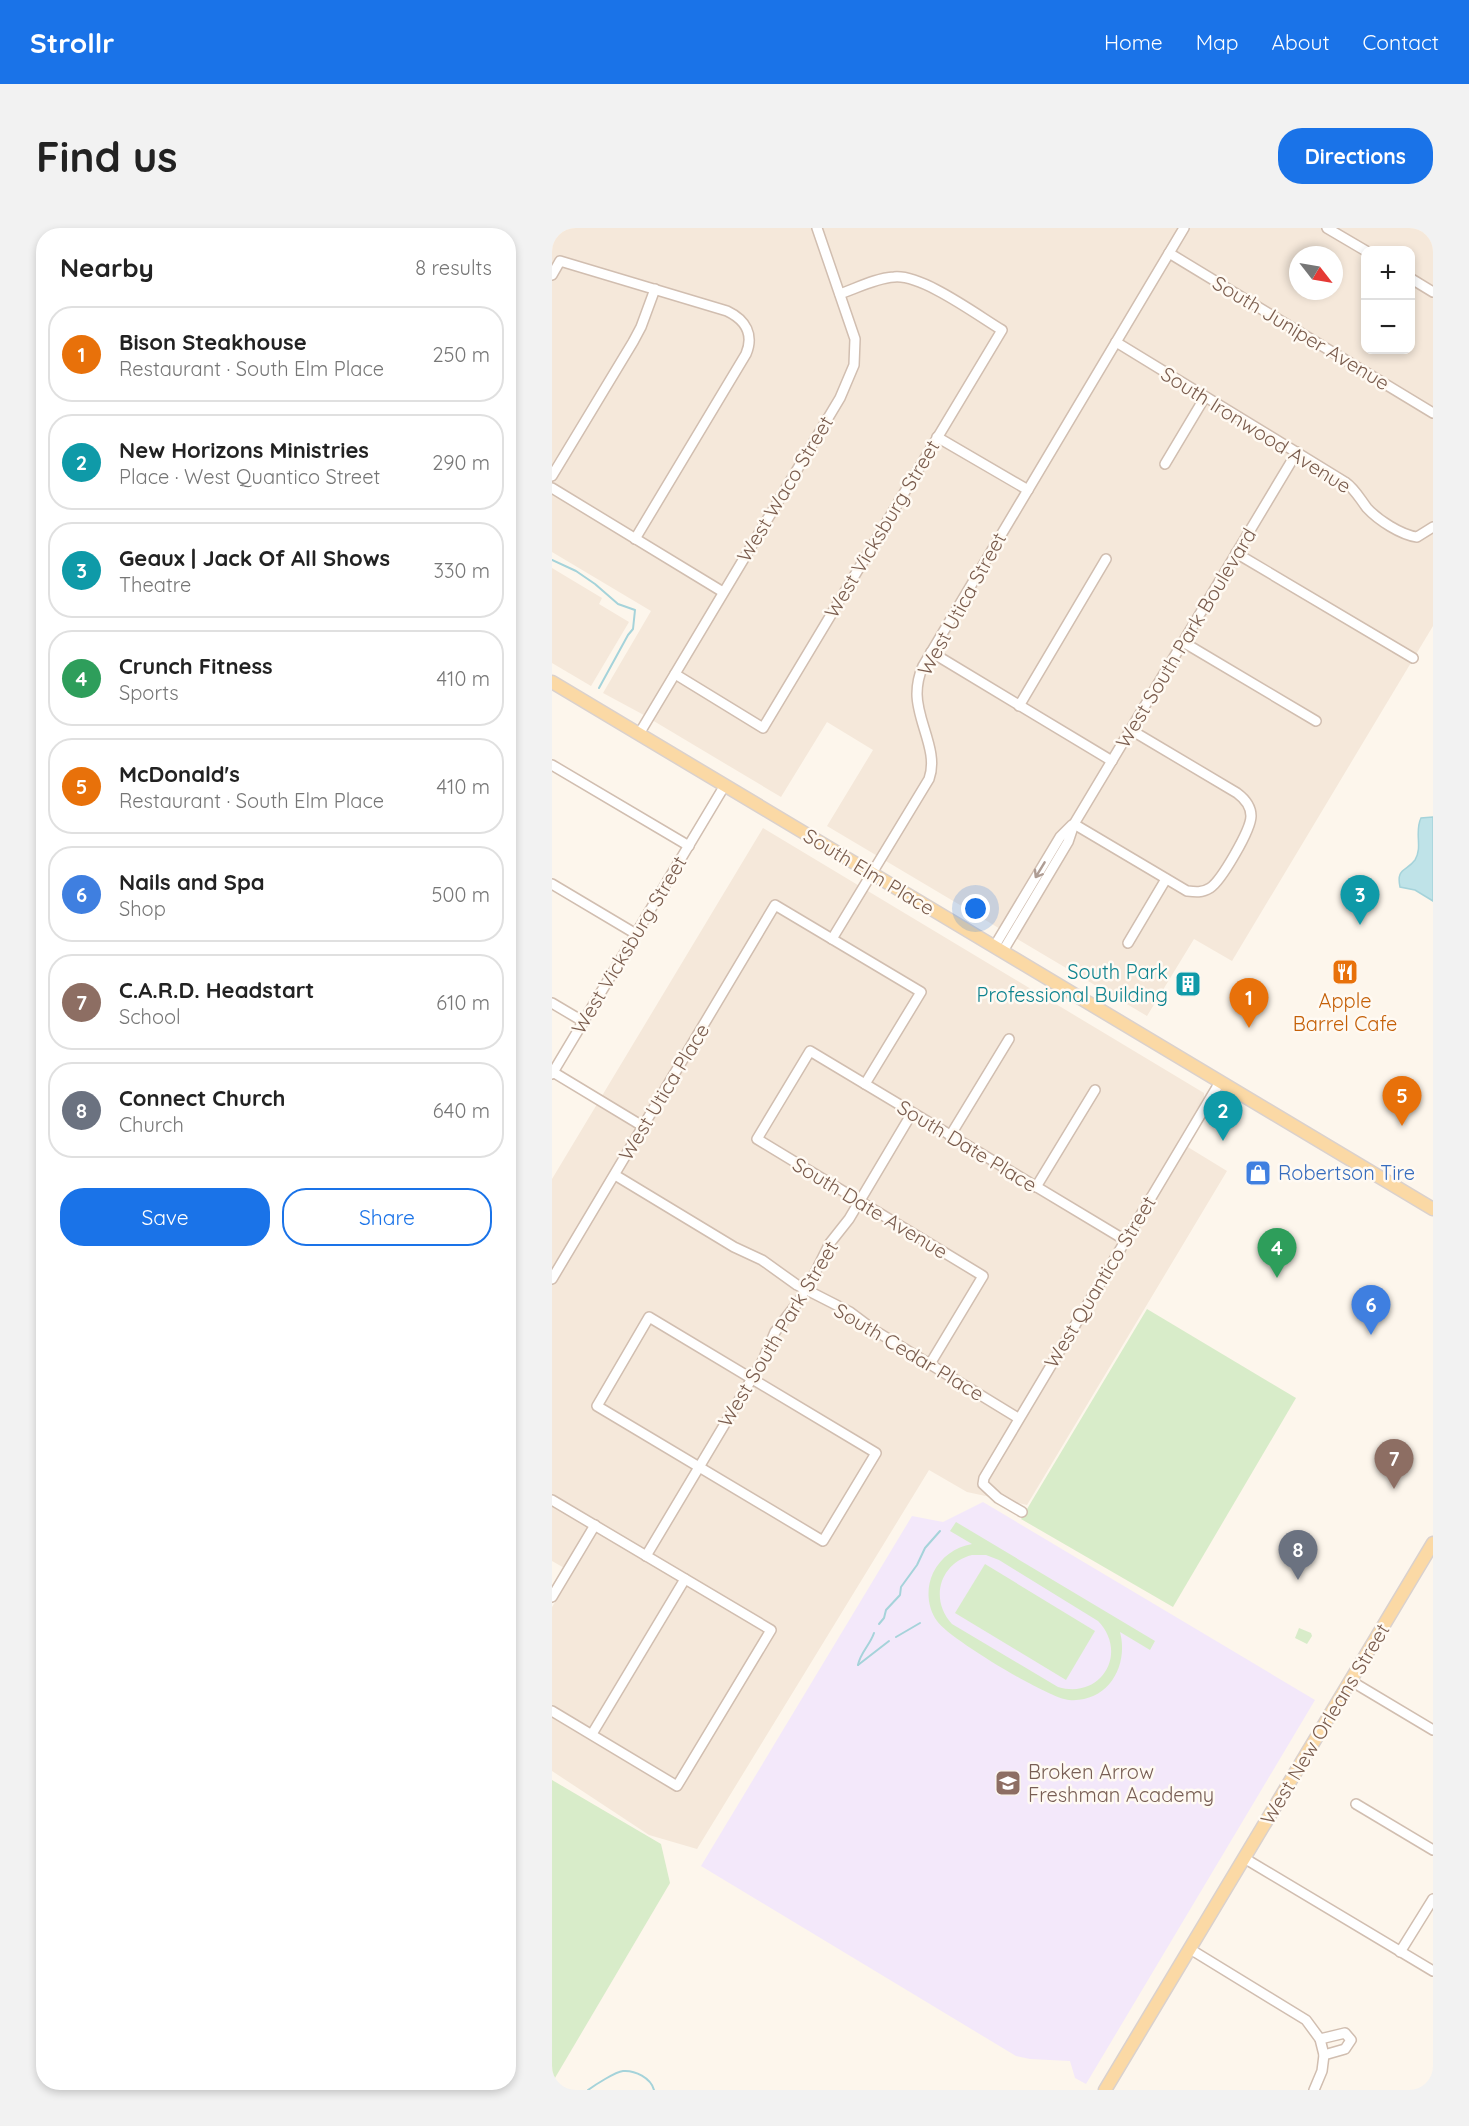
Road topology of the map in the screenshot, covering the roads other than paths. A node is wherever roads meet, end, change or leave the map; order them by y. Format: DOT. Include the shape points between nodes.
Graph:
graph roads {
  1 [pos="817,228"];
  2 [pos="1184,228"];
  3 [pos="1327,228"];
  4 [pos="1361,249"];
  5 [pos="1169,253"];
  6 [pos="552,275"];
  7 [pos="1415,281"];
  8 [pos="655,289"];
  9 [pos="1433,292"];
  10 [pos="840,294"];
  11 [pos="1116,342"];
  12 [pos="1205,397"];
  13 [pos="1433,412"];
  14 [pos="937,437"];
  15 [pos="1297,452"];
  16 [pos="1165,464"];
  17 [pos="552,476"];
  18 [pos="552,488"];
  19 [pos="1028,490"];
  20 [pos="1433,527"];
  21 [pos="635,539"];
  22 [pos="1236,553"];
  23 [pos="1106,559"];
  24 [pos="723,592"];
  25 [pos="1184,642"];
  26 [pos="931,652"];
  27 [pos="1413,658"];
  28 [pos="675,674"];
  29 [pos="552,682"];
  30 [pos="1018,706"];
  31 [pos="1316,721"];
  32 [pos="1131,730"];
  33 [pos="639,734"];
  34 [pos="1112,761"];
  35 [pos="552,765"];
  36 [pos="725,785"];
  37 [pos="1074,824"];
  38 [pos="689,846"];
  39 [pos="872,873"];
  40 [pos="1166,879"];
  41 [pos="552,884"];
  42 [pos="636,934"];
  43 [pos="832,939"];
  44 [pos="1128,943"];
  45 [pos="999,949"];
  46 [pos="552,1003"];
  47 [pos="584,1022"];
  48 [pos="1009,1039"];
  49 [pos="553,1073"];
  50 [pos="1220,1082"];
  51 [pos="865,1084"];
  52 [pos="1095,1090"];
  53 [pos="912,1113"];
  54 [pos="644,1127"];
  55 [pos="951,1136"];
  56 [pos="756,1139"];
  57 [pos="615,1175"];
  58 [pos="1036,1187"];
  59 [pos="860,1201"];
  60 [pos="1433,1209"];
  61 [pos="1125,1240"];
  62 [pos="552,1279"];
  63 [pos="806,1290"];
  64 [pos="930,1364"];
  65 [pos="752,1378"];
  66 [pos="1018,1418"];
  67 [pos="699,1467"];
  68 [pos="552,1500"];
  69 [pos="1022,1512"];
  70 [pos="595,1525"];
  71 [pos="1433,1543"];
  72 [pos="646,1556"];
  73 [pos="685,1579"];
  74 [pos="552,1597"];
  75 [pos="1351,1680"];
  76 [pos="552,1711"];
  77 [pos="1433,1730"];
  78 [pos="592,1734"];
  79 [pos="1356,1804"];
  80 [pos="1433,1850"];
  81 [pos="1244,1858"];
  82 [pos="1433,1899"];
  83 [pos="1190,1949"];
  84 [pos="1400,1952"];
  85 [pos="1433,1971"];
  86 [pos="1320,2039"];
  87 [pos="1324,2055"];
  88 [pos="1105,2090"];
  89 [pos="1314,2090"];
  1 -- 10 [label="street, West Waco Street"];
  2 -- 5 [label="street, West Utica Street"];
  3 -- 4 [label="street"];
  5 -- 11 [label="street, West Utica Street"];
  5 -- 13 [label="street, South Juniper Avenue"];
  6 -- 8 [label="street" via="560,261"];
  7 -- 9 [label="street"];
  8 -- 17 [label="street" via="633,342"];
  8 -- 21 [label="street" via="733,314 749,332 750,342"];
  10 -- 14 [label="street, West Vicksburg Street" via="883,279 905,277 924,283 1002,330"];
  10 -- 24 [label="street, West Waco Street" via="855,339 851,376"];
  11 -- 12 [label="street, South Ironwood Avenue"];
  11 -- 19 [label="street, West Utica Street"];
  12 -- 15 [label="street, South Ironwood Avenue"];
  12 -- 16 [label="street"];
  14 -- 19 [label="street"];
  14 -- 28 [label="street, West Vicksburg Street" via="763,728"];
  15 -- 20 [label="street, South Ironwood Avenue" via="1352,487 1380,519 1407,535 1417,537"];
  15 -- 22 [label="street, West South Park Boulevard"];
  18 -- 21 [label="street"];
  19 -- 26 [label="street, West Utica Street"];
  21 -- 24 [label="street"];
  22 -- 25 [label="street, West South Park Boulevard"];
  22 -- 27 [label="street"];
  23 -- 30 [label="street"];
  24 -- 28 [label="street, West Waco Street"];
  25 -- 31 [label="street"];
  25 -- 32 [label="street, West South Park Boulevard"];
  26 -- 30 [label="street"];
  26 -- 39 [label="street, West Utica Street" via="919,676 917,694 932,771"];
  28 -- 33 [label="street, West Waco Street"];
  29 -- 33 [label="main road, South Elm Place"];
  30 -- 34 [label="street"];
  32 -- 34 [label="street, West South Park Boulevard"];
  32 -- 40 [label="street" via="1237,793 1251,816 1250,826 1219,879 1206,890 1187,891"];
  33 -- 36 [label="main road, South Elm Place"];
  34 -- 37 [label="street, West South Park Boulevard"];
  35 -- 38 [label="street"];
  36 -- 38 [label="street, West Vicksburg Street"];
  36 -- 39 [label="main road, South Elm Place"];
  37 -- 40 [label="street"];
  37 -- 45 [label="street, West South Park Boulevard" via="1068,842"];
  38 -- 42 [label="street, West Vicksburg Street"];
  39 -- 43 [label="street, West Utica Street"];
  39 -- 45 [label="main road, South Elm Place"];
  40 -- 44 [label="street"];
  41 -- 42 [label="street"];
  42 -- 47 [label="street, West Vicksburg Street"];
  43 -- 51 [label="street" via="921,992"];
  43 -- 54 [label="street, West Utica Place" via="775,905"];
  45 -- 50 [label="main road, South Elm Place"];
  46 -- 47 [label="street"];
  47 -- 49 [label="street, West Vicksburg Street"];
  48 -- 55 [label="street"];
  49 -- 54 [label="street"];
  50 -- 60 [label="main road, South Elm Place"];
  50 -- 61 [label="street, West Quantico Street"];
  51 -- 53 [label="street, South Date Place"];
  51 -- 56 [label="street, South Date Place" via="810,1051"];
  52 -- 58 [label="street"];
  53 -- 55 [label="street, South Date Place"];
  53 -- 59 [label="street, West South Park Street"];
  54 -- 57 [label="street, West Utica Place"];
  55 -- 58 [label="street, South Date Place"];
  56 -- 59 [label="street, South Date Avenue"];
  57 -- 62 [label="street, West Utica Place"];
  57 -- 63 [label="street, South Cedar Place" via="762,1260"];
  58 -- 61 [label="street, South Date Place"];
  59 -- 63 [label="street, West South Park Street" via="830,1243"];
  59 -- 64 [label="street, South Date Avenue" via="983,1276"];
  61 -- 66 [label="street, West Quantico Street"];
  63 -- 64 [label="street, South Cedar Place" via="850,1312"];
  63 -- 65 [label="street, West South Park Street" via="776,1332"];
  64 -- 66 [label="street, South Cedar Place"];
  65 -- 67 [label="street, West South Park Street"];
  65 -- 67 [label="street" via="649,1317 597,1406"];
  65 -- 67 [label="street" via="876,1453 823,1541"];
  66 -- 69 [label="street, West Quantico Street" via="983,1484"];
  67 -- 72 [label="street, West South Park Street"];
  68 -- 70 [label="street"];
  70 -- 72 [label="street"];
  70 -- 74 [label="street"];
  71 -- 75 [label="main road, West New Orleans Street"];
  72 -- 73 [label="street"];
  73 -- 78 [label="street"];
  73 -- 78 [label="street" via="771,1630 677,1786"];
  75 -- 77 [label="street"];
  75 -- 81 [label="main road, West New Orleans Street"];
  76 -- 78 [label="street"];
  79 -- 80 [label="street"];
  81 -- 83 [label="main road, West New Orleans Street"];
  81 -- 84 [label="street"];
  82 -- 84 [label="street"];
  83 -- 86 [label="street" via="1293,2011"];
  83 -- 88 [label="main road, West New Orleans Street"];
  84 -- 85 [label="street"];
  86 -- 87 [label="street"];
  86 -- 87 [label="street" via="1346,2033 1352,2040 1345,2049"];
  87 -- 89 [label="street"];
}
